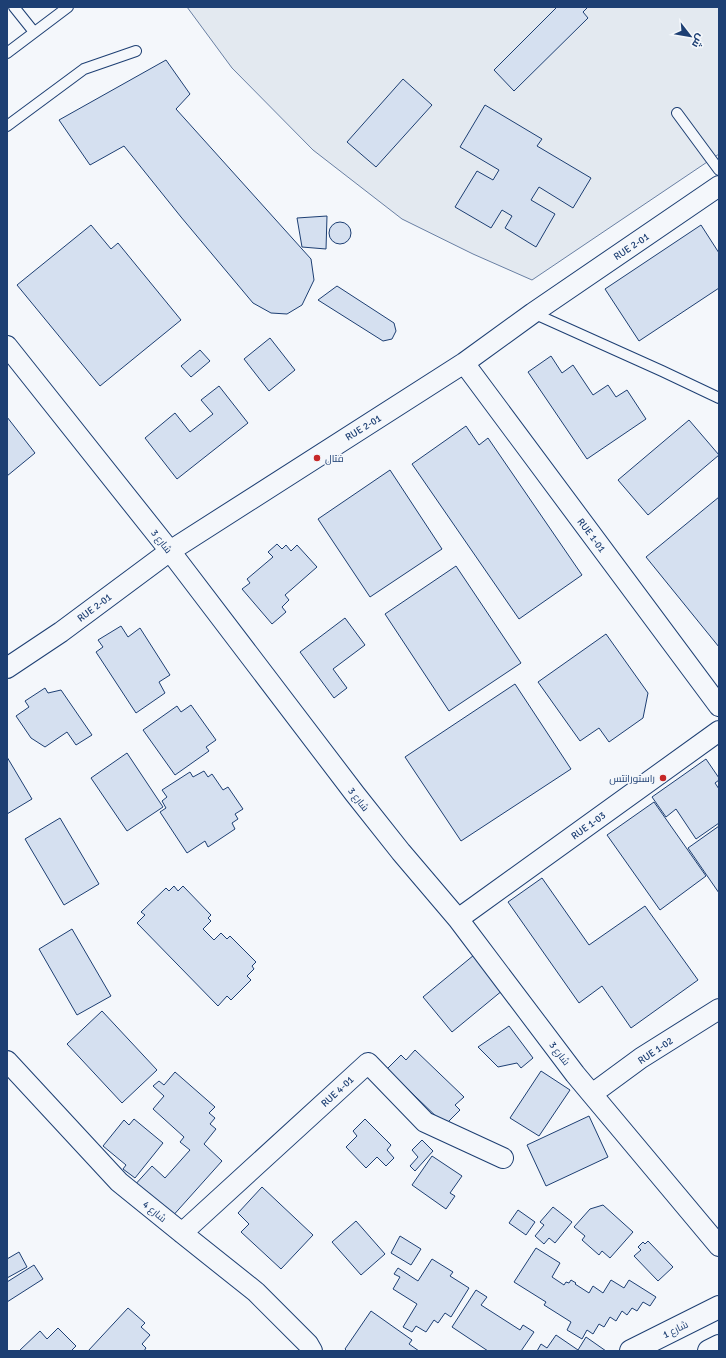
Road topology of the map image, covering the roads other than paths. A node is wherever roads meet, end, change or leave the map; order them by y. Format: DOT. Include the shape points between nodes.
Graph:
graph roads {
  1 [pos="14,7"];
  2 [pos="68,7"];
  3 [pos="34,32"];
  4 [pos="136,51"];
  5 [pos="7,53"];
  6 [pos="677,113"];
  7 [pos="7,126"];
  8 [pos="719,170"];
  9 [pos="719,186"];
  10 [pos="533,313"];
  11 [pos="7,346"];
  12 [pos="464,363"];
  13 [pos="719,398"];
  14 [pos="170,550"];
  15 [pos="7,668"];
  16 [pos="719,706"];
  17 [pos="719,731"];
  18 [pos="458,919"];
  19 [pos="719,1009"];
  20 [pos="7,1061"];
  21 [pos="592,1094"];
  22 [pos="503,1158"];
  23 [pos="182,1234"];
  24 [pos="719,1246"];
  25 [pos="719,1307"];
  26 [pos="719,1346"];
  27 [pos="312,1351"];
  28 [pos="631,1351"];
  29 [pos="709,1351"];
  1 -- 3 [label="lane"];
  2 -- 3 [label="lane"];
  3 -- 5 [label="lane"];
  4 -- 7 [label="lane" via="84,69"];
  6 -- 8 [label="lane"];
  9 -- 10 [label="street, RUE 2-01"];
  10 -- 12 [label="street, RUE 2-01"];
  10 -- 13 [label="lane"];
  11 -- 14 [label="street, شارع 3"];
  12 -- 14 [label="street, RUE 2-01"];
  12 -- 16 [label="street, RUE 1-01"];
  14 -- 15 [label="street, RUE 2-01" via="61,632"];
  14 -- 18 [label="street, شارع 3" via="355,794"];
  17 -- 18 [label="street, RUE 1-03"];
  18 -- 21 [label="street, شارع 3"];
  19 -- 21 [label="street, RUE 1-02" via="641,1058"];
  20 -- 23 [label="street, شارع 4" via="119,1182"];
  21 -- 24 [label="street, شارع 3"];
  22 -- 23 [label="street, RUE 4-01" via="425,1122 368,1062"];
  23 -- 27 [label="street, شارع 4" via="256,1292"];
  25 -- 28 [label="main road, شارع 1"];
  26 -- 29 [label="main road"];
}
